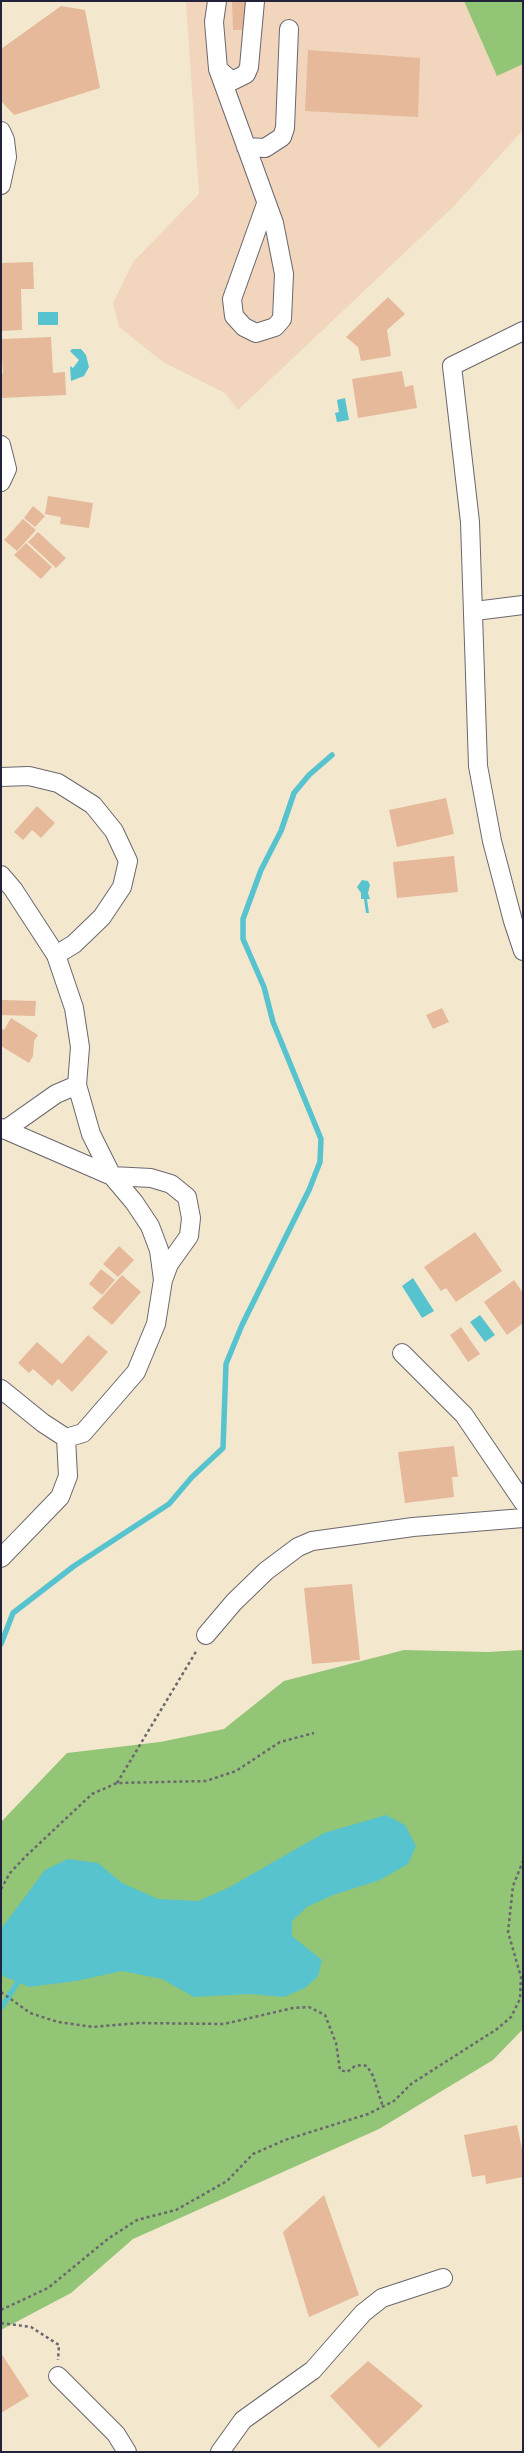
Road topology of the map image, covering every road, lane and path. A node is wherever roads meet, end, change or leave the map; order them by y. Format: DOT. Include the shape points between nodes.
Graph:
graph roads {
  1 [pos="217,1"];
  2 [pos="255,1"];
  3 [pos="289,28"];
  4 [pos="218,69"];
  5 [pos="1,131"];
  6 [pos="246,147"];
  7 [pos="1,185"];
  8 [pos="266,204"];
  9 [pos="523,331"];
  10 [pos="1,445"];
  11 [pos="1,482"];
  12 [pos="523,606"];
  13 [pos="475,611"];
  14 [pos="1,777"];
  15 [pos="1,876"];
  16 [pos="518,919"];
  17 [pos="523,951"];
  18 [pos="56,955"];
  19 [pos="77,1085"];
  20 [pos="3,1129"];
  21 [pos="112,1176"];
  22 [pos="163,1280"];
  23 [pos="402,1353"];
  24 [pos="1,1389"];
  25 [pos="66,1438"];
  26 [pos="523,1502"];
  27 [pos="523,1518"];
  28 [pos="1,1558"];
  29 [pos="206,1635"];
  30 [pos="314,1733"];
  31 [pos="117,1783"];
  32 [pos="523,1861"];
  33 [pos="1,1889"];
  34 [pos="1,1992"];
  35 [pos="520,1999"];
  36 [pos="523,2004"];
  37 [pos="383,2107"];
  38 [pos="443,2278"];
  39 [pos="1,2310"];
  40 [pos="1,2323"];
  41 [pos="58,2376"];
  42 [pos="127,2452"];
  43 [pos="220,2452"];
  1 -- 4 [label="street" via="214,22"];
  2 -- 4 [label="street" via="249,67 246,74 232,81"];
  3 -- 6 [label="street" via="285,128 282,137 266,148"];
  4 -- 6 [label="street"];
  5 -- 7 [label="street" via="7,158"];
  6 -- 8 [label="street"];
  8 -- 8 [label="street" via="232,299 234,316 244,327 256,333 275,328 282,319 284,308 284,274 274,222"];
  9 -- 13 [label="street" via="452,366 470,522"];
  10 -- 11 [label="street" via="8,469"];
  12 -- 13 [label="street"];
  13 -- 16 [label="street" via="478,766 492,841"];
  14 -- 18 [label="street" via="29,776 58,783 93,805 114,831 128,861 122,887 102,917 74,944"];
  15 -- 18 [label="street" via="13,889"];
  16 -- 17 [label="street"];
  18 -- 19 [label="street" via="74,1008 80,1047"];
  19 -- 20 [label="street" via="56,1094"];
  19 -- 21 [label="street" via="91,1134"];
  20 -- 21 [label="street"];
  21 -- 22 [label="street" via="150,1226 159,1250"];
  21 -- 22 [label="street" via="151,1178 172,1184 187,1197 191,1218 189,1236 169,1264"];
  22 -- 25 [label="street" via="156,1324 136,1372 83,1433"];
  23 -- 26 [label="street" via="464,1415"];
  24 -- 25 [label="street" via="42,1423"];
  25 -- 28 [label="street" via="68,1476 60,1497"];
  27 -- 29 [label="street" via="413,1526 312,1541 298,1547 266,1571 234,1602"];
  29 -- 31 [label="path"];
  30 -- 31 [label="path" via="280,1742 236,1771 206,1781"];
  31 -- 33 [label="path" via="92,1794 25,1857"];
  32 -- 35 [label="path" via="513,1886 508,1932 521,1977"];
  34 -- 37 [label="path" via="30,2013 58,2022 93,2027 139,2023 224,2024 309,2006 325,2015 336,2043 340,2070 347,2072 355,2066 367,2066"];
  35 -- 36 [label="path"];
  35 -- 37 [label="path" via="511,2017 497,2029 411,2084 394,2101"];
  37 -- 39 [label="path" via="284,2140 253,2154 228,2181 176,2210 137,2220 109,2238 48,2288"];
  38 -- 43 [label="street" via="382,2298 367,2310 313,2370 243,2420"];
  40 -- 41 [label="path" via="31,2327 59,2345"];
  41 -- 42 [label="street" via="116,2434"];
}
